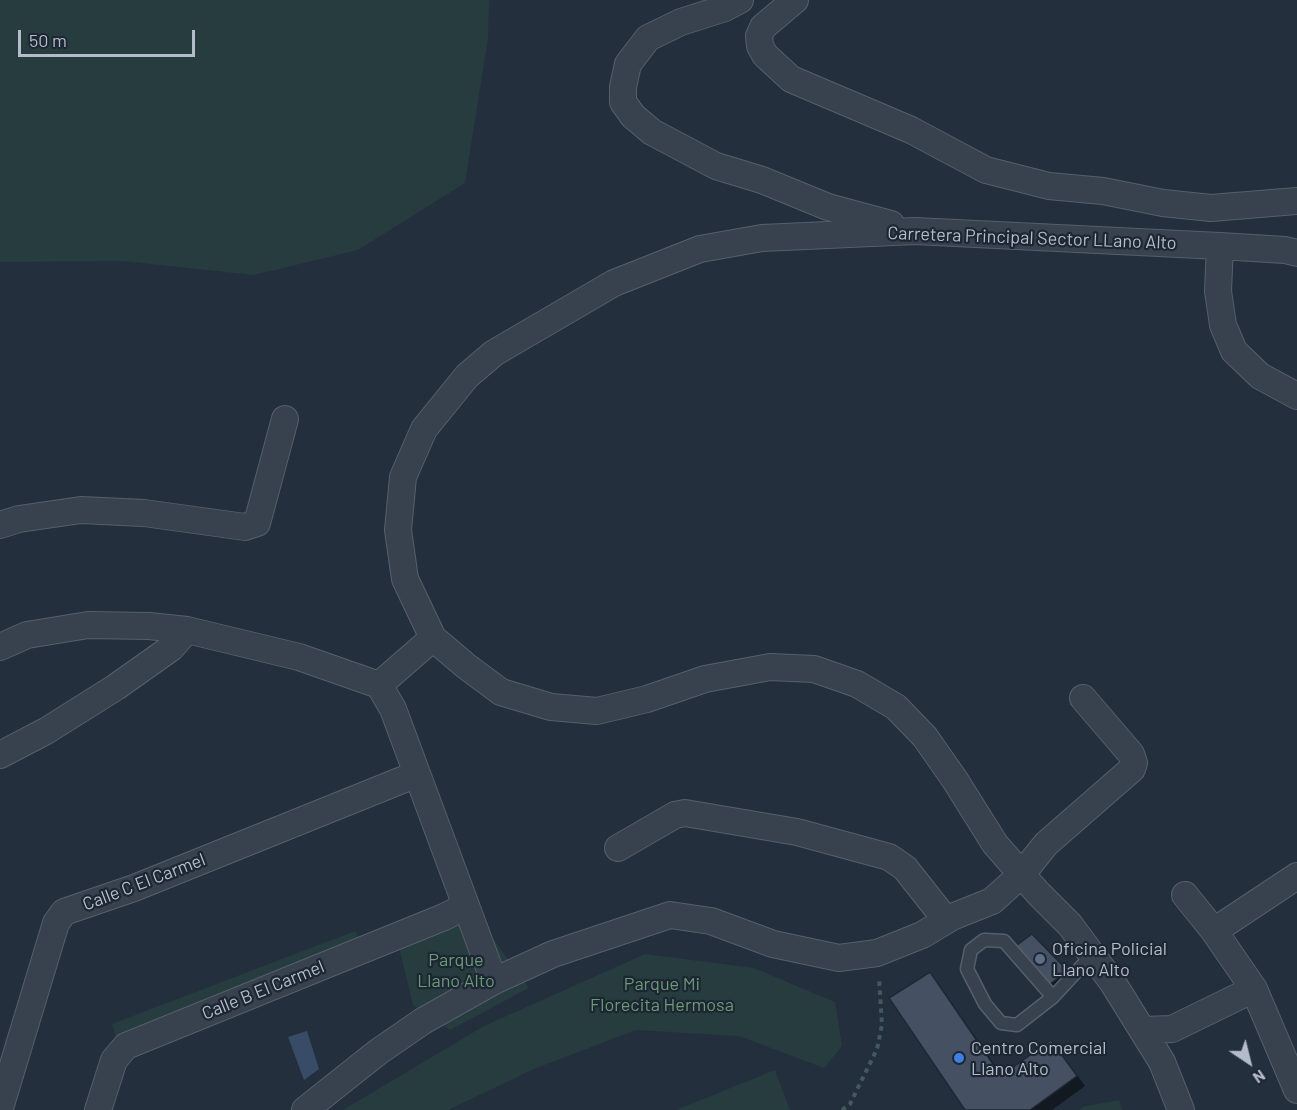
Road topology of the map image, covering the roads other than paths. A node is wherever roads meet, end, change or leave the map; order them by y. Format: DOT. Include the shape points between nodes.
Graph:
graph roads {
  1 [pos="740,0"];
  2 [pos="795,0"];
  3 [pos="1297,201"];
  4 [pos="915,231"];
  5 [pos="1220,246"];
  6 [pos="1297,253"];
  7 [pos="1297,396"];
  8 [pos="285,419"];
  9 [pos="0,525"];
  10 [pos="187,630"];
  11 [pos="433,638"];
  12 [pos="0,647"];
  13 [pos="379,685"];
  14 [pos="1083,698"];
  15 [pos="0,755"];
  16 [pos="417,774"];
  17 [pos="618,849"];
  18 [pos="1022,874"];
  19 [pos="1297,876"];
  20 [pos="1185,895"];
  21 [pos="466,906"];
  22 [pos="946,920"];
  23 [pos="1214,931"];
  24 [pos="1092,955"];
  25 [pos="494,981"];
  26 [pos="1254,989"];
  27 [pos="1053,997"];
  28 [pos="1143,1030"];
  29 [pos="1297,1090"];
  30 [pos="0,1108"];
  31 [pos="98,1110"];
  32 [pos="305,1110"];
  33 [pos="1181,1110"];
  1 -- 4 [label="street" via="648,38 628,64 623,87 623,102 633,116 652,132 716,166 828,207"];
  2 -- 3 [label="street" via="763,27 759,36 765,55 791,79 911,130 986,170 1049,186 1211,208"];
  4 -- 5 [label="street, Carretera Principal Sector LLano Alto"];
  4 -- 11 [label="street, Carretera Principal Sector LLano Alto" via="762,238 700,249 614,283 494,353 467,376 424,429 403,477 398,530 405,579"];
  5 -- 6 [label="street, Carretera Principal Sector LLano Alto"];
  5 -- 7 [label="street" via="1218,291 1223,325 1234,351 1260,376"];
  8 -- 9 [label="street" via="257,523 245,527 144,513 81,510"];
  10 -- 12 [label="street" via="88,625 27,635"];
  10 -- 13 [label="street" via="299,657"];
  10 -- 15 [label="street" via="171,648 116,687"];
  11 -- 13 [label="street"];
  11 -- 18 [label="street, Carretera Principal Sector LLano Alto" via="501,692 550,707 597,711 705,679 770,667 814,669 857,684 896,707 925,737 994,844"];
  13 -- 16 [label="street" via="393,709"];
  14 -- 18 [label="street" via="1131,754 1132,769 1046,844"];
  16 -- 21 [label="street"];
  16 -- 30 [label="street, Calle C El Carmel" via="134,888 64,912 56,923"];
  17 -- 22 [label="street" via="685,813 797,832 889,857 905,868"];
  18 -- 22 [label="street" via="992,901"];
  18 -- 24 [label="street, Carretera Principal Sector LLano Alto"];
  19 -- 23 [label="street"];
  20 -- 23 [label="street"];
  21 -- 25 [label="street"];
  21 -- 31 [label="street, Calle B El Carmel" via="126,1046 114,1060"];
  22 -- 25 [label="street" via="922,935 877,953 839,958 773,944 711,921 670,915 554,954"];
  23 -- 26 [label="street"];
  24 -- 27 [label="lane"];
  24 -- 28 [label="street, Carretera Principal Sector LLano Alto"];
  25 -- 32 [label="street" via="423,1021"];
  26 -- 28 [label="street" via="1172,1029"];
  26 -- 29 [label="street"];
  27 -- 27 [label="lane" via="1004,941 984,940 971,950 967,969 985,1004 1001,1023 1017,1025"];
  28 -- 33 [label="street, Carretera Principal Sector LLano Alto" via="1162,1062"];
}
